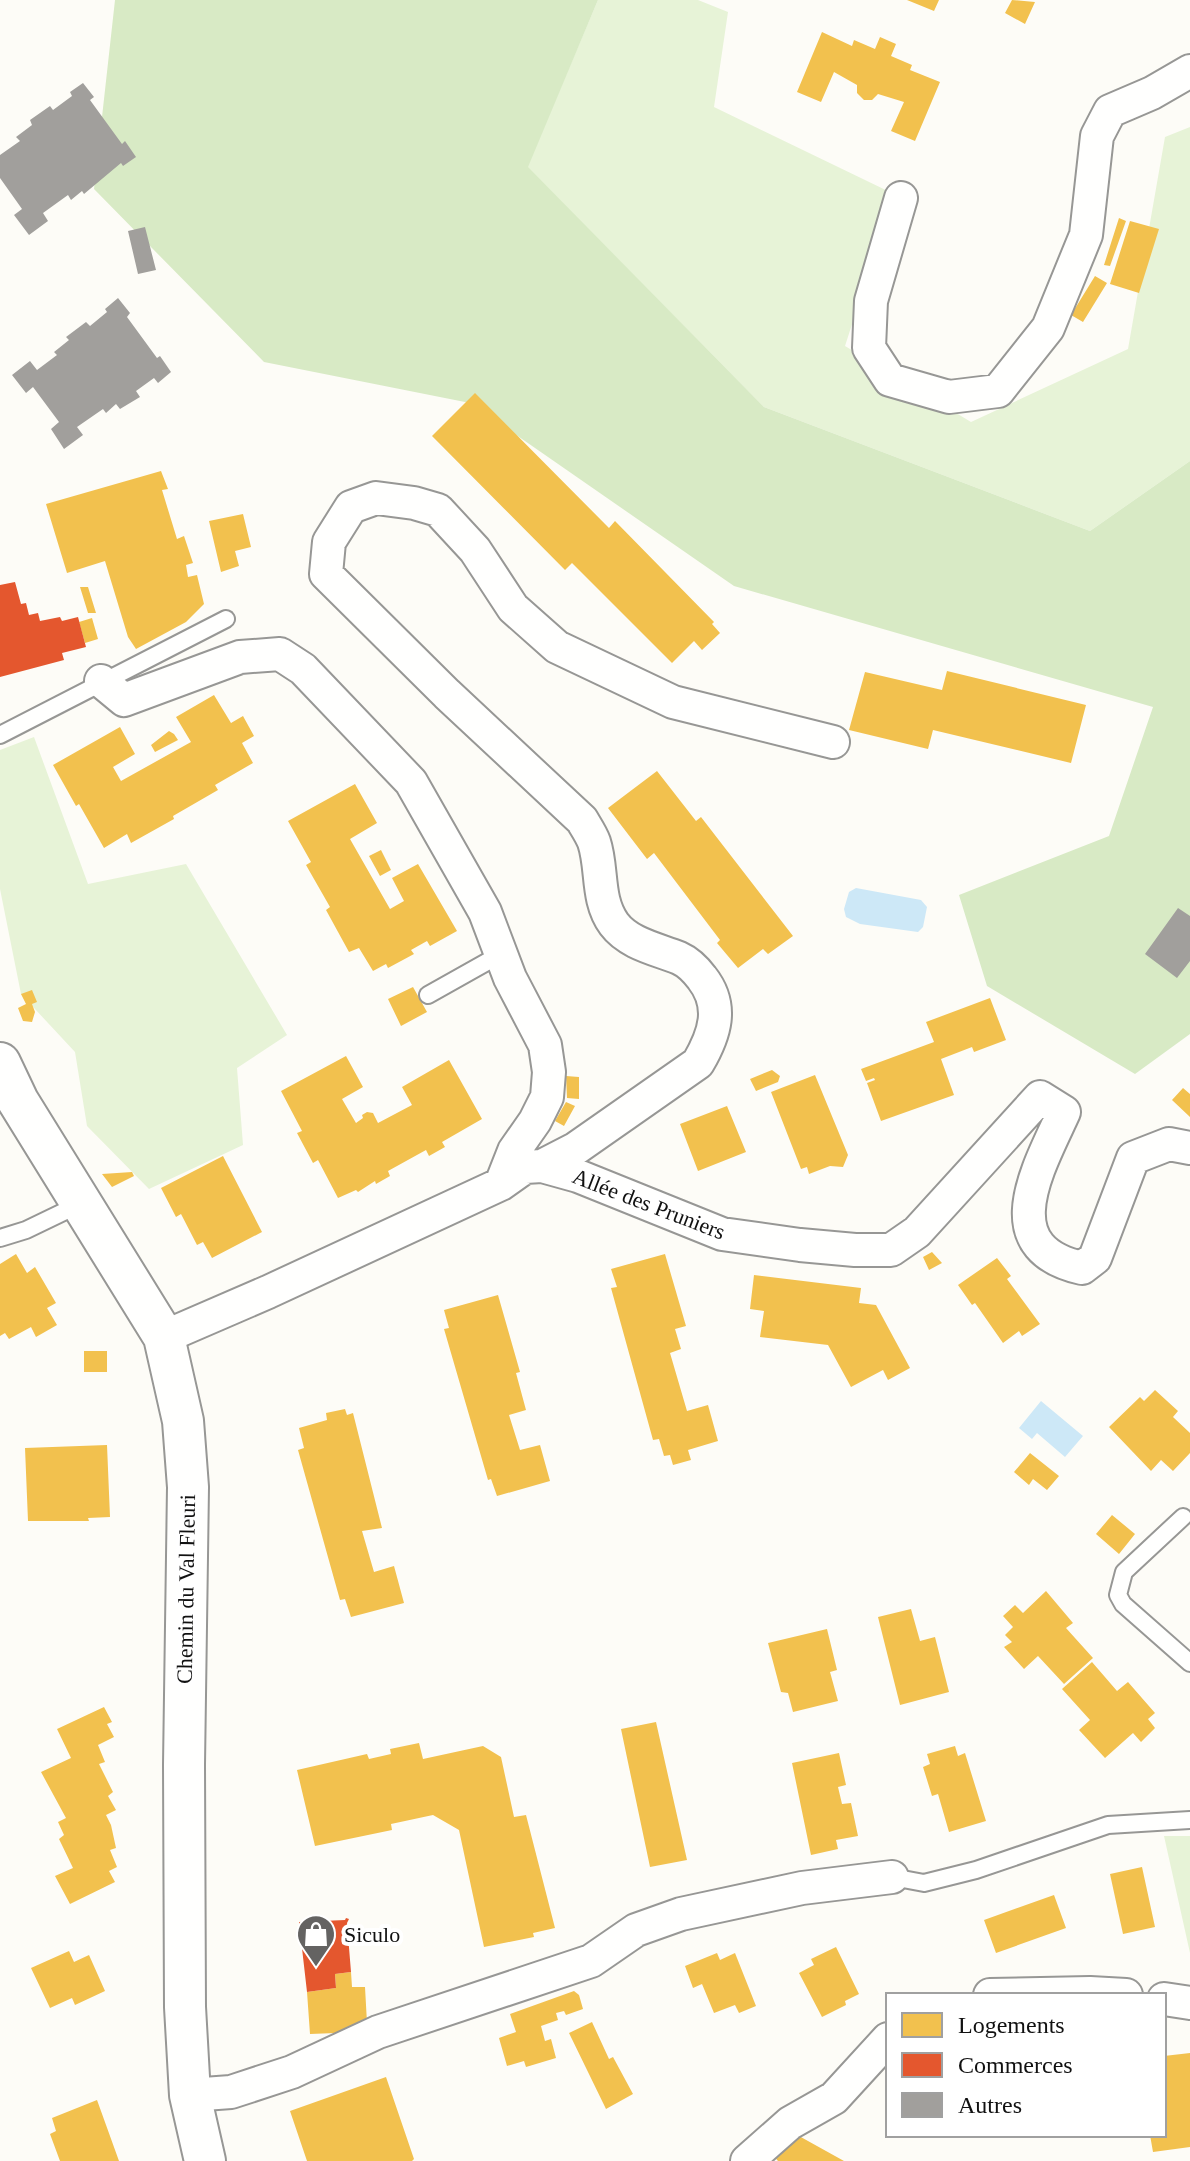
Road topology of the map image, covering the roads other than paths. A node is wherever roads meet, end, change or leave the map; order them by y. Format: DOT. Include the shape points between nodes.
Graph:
graph roads {
  1 [pos="1190,71"];
  2 [pos="901,198"];
  3 [pos="226,619"];
  4 [pos="101,681"];
  5 [pos="0,735"];
  6 [pos="833,742"];
  7 [pos="501,954"];
  8 [pos="428,995"];
  9 [pos="0,1063"];
  10 [pos="1190,1148"];
  11 [pos="542,1166"];
  12 [pos="501,1184"];
  13 [pos="82,1203"];
  14 [pos="0,1238"];
  15 [pos="164,1337"];
  16 [pos="1183,1517"];
  17 [pos="1190,1663"];
  18 [pos="1190,1820"];
  19 [pos="892,1877"];
  20 [pos="1166,1999"];
  21 [pos="1190,2003"];
  22 [pos="886,2041"];
  23 [pos="190,2095"];
  24 [pos="205,2161"];
  25 [pos="747,2161"];
  1 -- 2 [label="street" via="1110,111 1097,136 1086,235 1048,328 998,391 949,397 890,380 869,348 871,301"];
  3 -- 4 [label="lane"];
  4 -- 5 [label="lane"];
  4 -- 7 [label="street" via="124,700 240,657 280,654 303,669 411,782 485,912"];
  6 -- 11 [label="street" via="673,702 557,647 513,608 475,550 438,510 376,498 351,507 329,542 326,574 582,820 594,841 601,894 616,926 628,938 683,960 711,989 716,1004 709,1044 698,1063"];
  7 -- 8 [label="lane"];
  7 -- 12 [label="street" via="545,1045 549,1072 547,1097"];
  9 -- 13 [label="street, Chemin du Val Fleuri"];
  10 -- 11 [label="street, Allée des Pruniers" via="1169,1144 1133,1158 1095,1258 1082,1268 1059,1263 1042,1251 1033,1235 1030,1194 1064,1112 1040,1097 917,1232 891,1250 722,1234"];
  11 -- 12 [label="street, Allée des Pruniers" via="525,1167"];
  12 -- 15 [label="street, Allée des Pruniers"];
  13 -- 14 [label="lane"];
  13 -- 15 [label="street, Chemin du Val Fleuri"];
  15 -- 23 [label="street, Chemin du Val Fleuri" via="183,1421 188,1487 184,1765"];
  16 -- 17 [label="lane" via="1124,1572 1118,1595"];
  18 -- 19 [label="lane" via="1108,1825 924,1883"];
  19 -- 23 [label="street" via="802,1888 681,1914 636,1930 591,1961 378,2032 292,2072 231,2092"];
  20 -- 21 [label="street"];
  22 -- 25 [label="street" via="834,2098 790,2123"];
  23 -- 24 [label="street, Chemin du Val Fleuri"];
}
